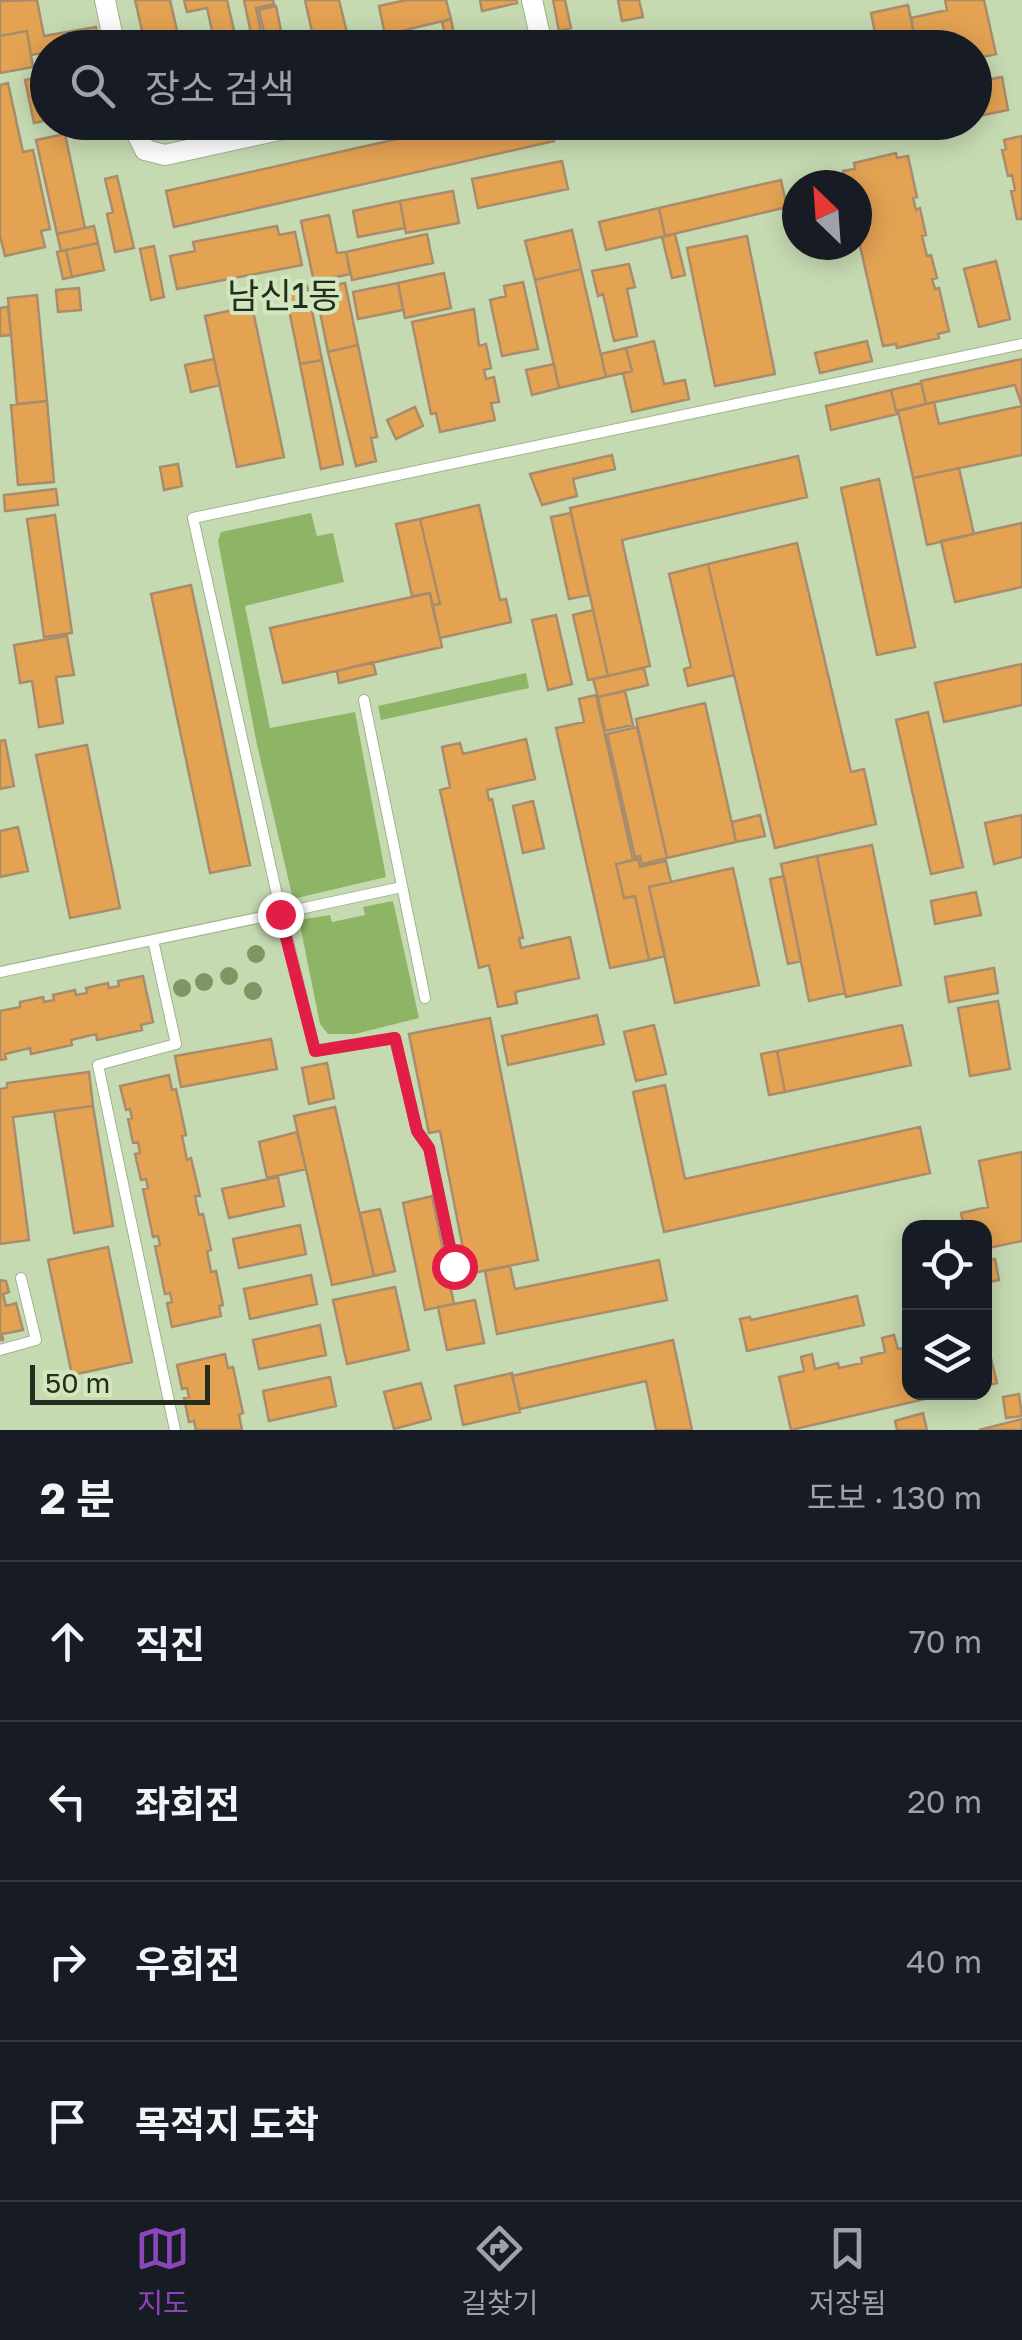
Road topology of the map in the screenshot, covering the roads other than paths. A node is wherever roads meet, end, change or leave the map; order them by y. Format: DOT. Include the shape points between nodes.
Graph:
graph roads {
  1 [pos="105,0"];
  2 [pos="532,0"];
  3 [pos="111,30"];
  4 [pos="539,30"];
  5 [pos="140,140"];
  6 [pos="233,140"];
  7 [pos="1022,344"];
  8 [pos="364,700"];
  9 [pos="402,887"];
  10 [pos="280,914"];
  11 [pos="152,940"];
  12 [pos="0,972"];
  13 [pos="425,998"];
  14 [pos="454,1266"];
  15 [pos="21,1278"];
  16 [pos="0,1350"];
  17 [pos="175,1430"];
  1 -- 3 [label="street"];
  2 -- 4 [label="street"];
  5 -- 6 [label="street" via="145,150 165,155"];
  7 -- 10 [label="lane" via="193,518"];
  8 -- 9 [label="lane"];
  9 -- 10 [label="lane"];
  9 -- 13 [label="lane"];
  10 -- 11 [label="lane"];
  10 -- 14 [label="lane" via="315,1051 395,1038 417,1131 429,1148"];
  11 -- 12 [label="lane"];
  11 -- 17 [label="lane" via="176,1044 98,1065"];
  15 -- 16 [label="lane" via="36,1340"];
}
